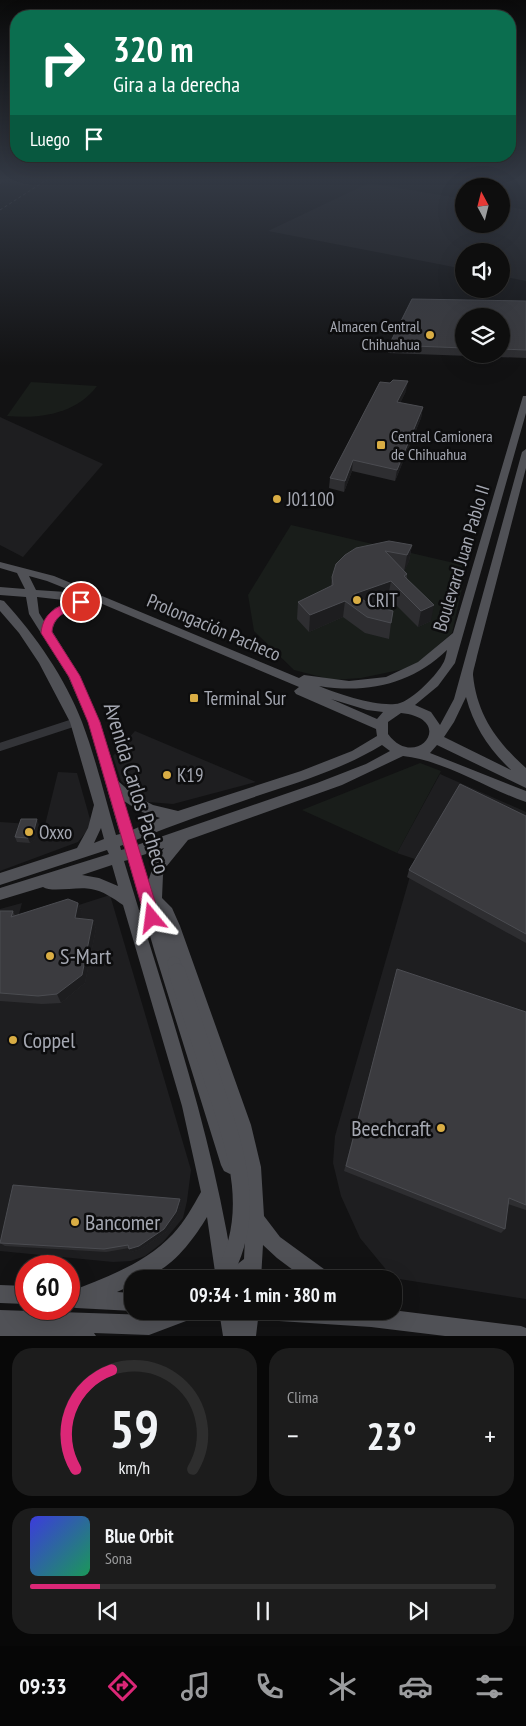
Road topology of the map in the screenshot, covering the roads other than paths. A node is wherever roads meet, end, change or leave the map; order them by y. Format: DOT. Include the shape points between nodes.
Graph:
graph roads {
  1 [pos="526,398"];
  2 [pos="525,456"];
  3 [pos="507,469"];
  4 [pos="516,490"];
  5 [pos="0,565"];
  6 [pos="21,571"];
  7 [pos="0,592"];
  8 [pos="30,593"];
  9 [pos="90,602"];
  10 [pos="0,604"];
  11 [pos="464,616"];
  12 [pos="481,619"];
  13 [pos="46,633"];
  14 [pos="458,634"];
  15 [pos="469,672"];
  16 [pos="276,673"];
  17 [pos="397,709"];
  18 [pos="76,722"];
  19 [pos="382,732"];
  20 [pos="436,738"];
  21 [pos="0,746"];
  22 [pos="407,751"];
  23 [pos="526,776"];
  24 [pos="113,783"];
  25 [pos="526,783"];
  26 [pos="526,798"];
  27 [pos="100,806"];
  28 [pos="178,817"];
  29 [pos="185,836"];
  30 [pos="129,837"];
  31 [pos="114,850"];
  32 [pos="82,851"];
  33 [pos="133,852"];
  34 [pos="0,879"];
  35 [pos="4,892"];
  36 [pos="128,900"];
  37 [pos="155,901"];
  38 [pos="211,1192"];
  39 [pos="255,1216"];
  40 [pos="222,1270"];
  41 [pos="227,1270"];
  42 [pos="252,1270"];
  43 [pos="308,1270"];
  44 [pos="0,1294"];
  45 [pos="15,1295"];
  46 [pos="80,1296"];
  47 [pos="80,1298"];
  48 [pos="124,1301"];
  49 [pos="402,1319"];
  50 [pos="0,1320"];
  51 [pos="163,1320"];
  52 [pos="230,1320"];
  53 [pos="249,1320"];
  54 [pos="0,1330"];
  55 [pos="86,1336"];
  56 [pos="233,1336"];
  57 [pos="246,1336"];
  58 [pos="521,1336"];
  1 -- 3 [label="main road, Boulevard Juan Pablo II"];
  2 -- 3 [label="main road"];
  2 -- 4 [label="main road, Boulevard Juan Pablo II"];
  3 -- 4 [label="main road"];
  3 -- 11 [label="main road, Boulevard Juan Pablo II"];
  4 -- 12 [label="main road, Boulevard Juan Pablo II"];
  5 -- 6 [label="main road"];
  6 -- 8 [label="main road, Avenida Carlos Pacheco" via="30,586"];
  6 -- 16 [label="main road, Prolongación Pacheco" via="106,601"];
  7 -- 8 [label="main road, Prolongación Pacheco"];
  8 -- 9 [label="main road, Prolongación Pacheco"];
  8 -- 13 [label="main road, Avenida Carlos Pacheco" via="34,614"];
  9 -- 13 [label="main road" via="72,604 55,613"];
  9 -- 19 [label="main road, Prolongación Pacheco"];
  10 -- 18 [label="main road, Avenida Carlos Pacheco" via="14,618 44,663"];
  11 -- 12 [label="main road"];
  11 -- 14 [label="main road, Boulevard Juan Pablo II"];
  12 -- 15 [label="main road, Boulevard Juan Pablo II"];
  13 -- 24 [label="main road, Avenida Carlos Pacheco" via="74,676 94,722"];
  14 -- 16 [label="main road" via="422,667 410,674 375,684 338,685"];
  14 -- 17 [label="main road, Boulevard Juan Pablo II" via="445,671 421,694"];
  15 -- 20 [label="main road, Boulevard Juan Pablo II" via="449,723"];
  15 -- 23 [label="main road" via="473,707 478,719 489,737"];
  16 -- 17 [label="main road, Prolongación Pacheco" via="342,699"];
  17 -- 19 [label="main road" via="385,716"];
  17 -- 20 [label="main road" via="416,709 430,718 437,730"];
  18 -- 21 [label="street"];
  18 -- 27 [label="main road, Avenida Carlos Pacheco"];
  19 -- 22 [label="main road" via="394,748"];
  19 -- 28 [label="main road" via="356,755"];
  20 -- 22 [label="main road" via="427,748"];
  20 -- 25 [label="main road"];
  22 -- 26 [label="main road" via="448,764"];
  22 -- 29 [label="main road" via="371,768"];
  24 -- 28 [label="main road" via="137,805"];
  24 -- 30 [label="main road, Avenida Carlos Pacheco"];
  27 -- 31 [label="main road, Avenida Carlos Pacheco"];
  27 -- 32 [label="main road" via="94,829"];
  28 -- 30 [label="main road"];
  29 -- 33 [label="main road"];
  29 -- 37 [label="main road" via="160,865"];
  30 -- 31 [label="main road"];
  30 -- 33 [label="main road, Avenida Carlos Pacheco"];
  31 -- 32 [label="main road"];
  31 -- 33 [label="main road"];
  31 -- 35 [label="main road"];
  31 -- 36 [label="main road, Avenida Carlos Pacheco"];
  32 -- 34 [label="main road"];
  33 -- 39 [label="main road, Avenida Carlos Pacheco" via="231,1168"];
  35 -- 36 [label="main road" via="79,880 101,884"];
  36 -- 38 [label="main road, Avenida Carlos Pacheco" via="190,1106"];
  37 -- 39 [label="main road" via="167,913 173,926 243,1125 254,1182"];
  37 -- 41 [label="main road, bridge" via="238,1165 241,1193 236,1248"];
  38 -- 40 [label="main road, Avenida Carlos Pacheco"];
  38 -- 46 [label="main road" via="180,1240 167,1252 129,1278"];
  39 -- 42 [label="main road, Avenida Carlos Pacheco"];
  39 -- 43 [label="main road" via="267,1236"];
  44 -- 45 [label="main road"];
  47 -- 48 [label="main road"];
  49 -- 58 [label="main road"];
  50 -- 51 [label="main road" via="149,1325"];
  52 -- 56 [label="main road"];
  53 -- 57 [label="main road"];
  54 -- 55 [label="main road"];
}
